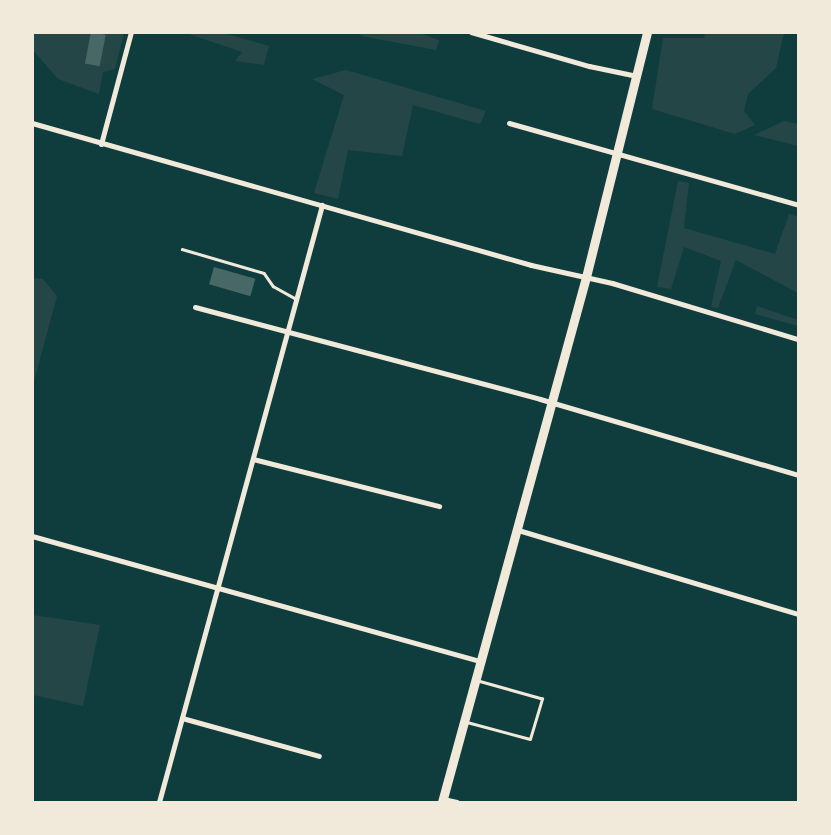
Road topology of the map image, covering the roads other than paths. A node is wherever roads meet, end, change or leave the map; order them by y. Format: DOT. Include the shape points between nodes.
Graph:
graph roads {
  1 [pos="131,32"];
  2 [pos="471,32"];
  3 [pos="647,32"];
  4 [pos="638,76"];
  5 [pos="32,123"];
  6 [pos="509,123"];
  7 [pos="101,144"];
  8 [pos="619,152"];
  9 [pos="322,205"];
  10 [pos="798,205"];
  11 [pos="182,249"];
  12 [pos="586,277"];
  13 [pos="296,299"];
  14 [pos="195,307"];
  15 [pos="288,332"];
  16 [pos="798,339"];
  17 [pos="553,403"];
  18 [pos="253,459"];
  19 [pos="798,476"];
  20 [pos="438,506"];
  21 [pos="518,530"];
  22 [pos="32,536"];
  23 [pos="218,587"];
  24 [pos="798,614"];
  25 [pos="483,662"];
  26 [pos="477,681"];
  27 [pos="182,718"];
  28 [pos="466,721"];
  29 [pos="319,756"];
  30 [pos="442,800"];
  31 [pos="159,802"];
  32 [pos="457,802"];
  1 -- 7 [label="street"];
  2 -- 4 [label="street" via="589,66"];
  3 -- 4 [label="main road"];
  4 -- 8 [label="main road"];
  5 -- 7 [label="street"];
  6 -- 8 [label="street"];
  7 -- 9 [label="street"];
  8 -- 10 [label="street"];
  8 -- 12 [label="main road"];
  9 -- 12 [label="street" via="530,265"];
  9 -- 13 [label="street"];
  11 -- 13 [label="lane" via="264,273 273,286"];
  12 -- 16 [label="street"];
  12 -- 17 [label="main road"];
  13 -- 15 [label="street"];
  14 -- 15 [label="street"];
  15 -- 17 [label="street"];
  15 -- 18 [label="street"];
  17 -- 19 [label="street"];
  17 -- 21 [label="main road"];
  18 -- 20 [label="street"];
  18 -- 23 [label="street"];
  21 -- 24 [label="street"];
  21 -- 25 [label="main road"];
  22 -- 23 [label="street"];
  23 -- 25 [label="street"];
  23 -- 27 [label="street"];
  25 -- 26 [label="main road"];
  26 -- 28 [label="main road"];
  26 -- 28 [label="lane" via="542,699 530,739"];
  27 -- 29 [label="street"];
  27 -- 31 [label="street"];
  28 -- 30 [label="main road"];
  30 -- 32 [label="street"];
}
